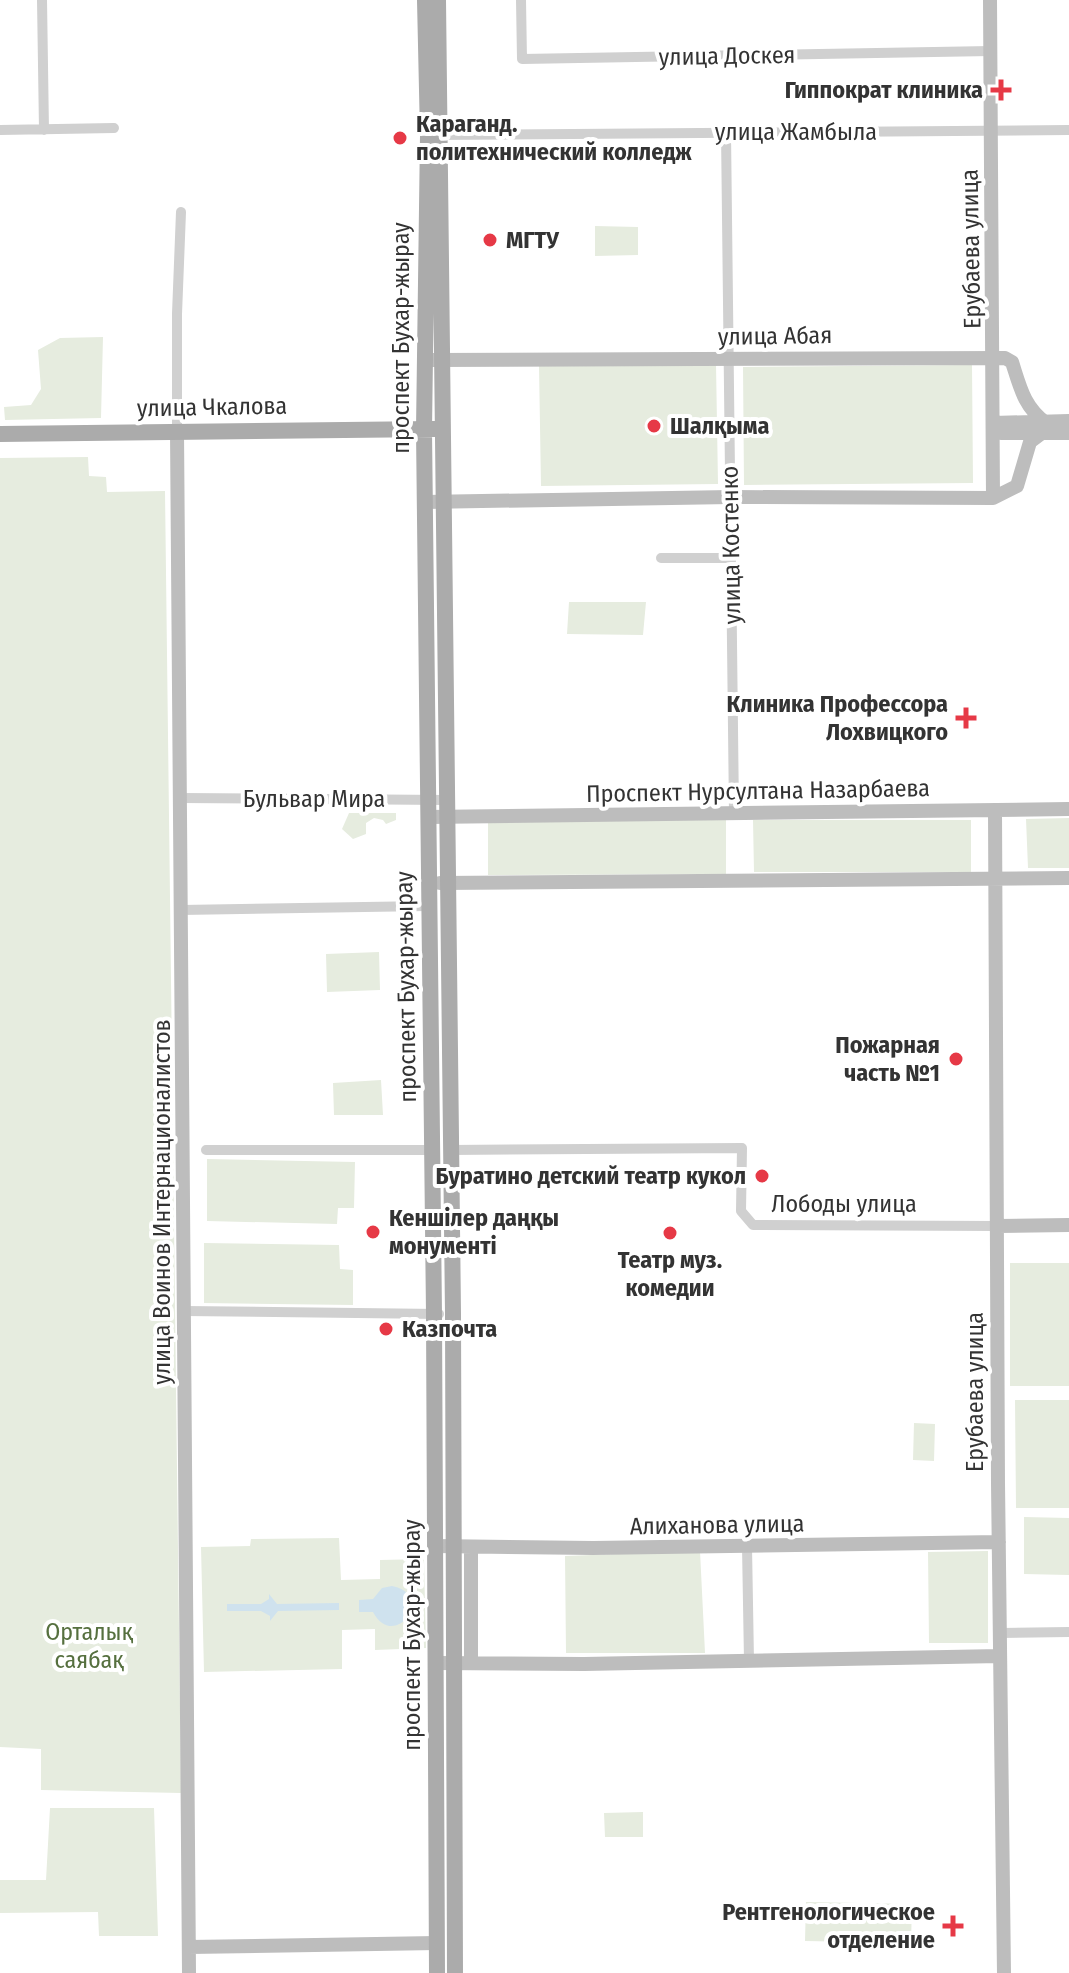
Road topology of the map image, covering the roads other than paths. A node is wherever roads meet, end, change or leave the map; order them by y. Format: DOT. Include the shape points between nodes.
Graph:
graph roads {
  1 [pos="42,0"];
  2 [pos="425,0"];
  3 [pos="438,0"];
  4 [pos="521,0"];
  5 [pos="990,0"];
  6 [pos="991,51"];
  7 [pos="114,128"];
  8 [pos="0,130"];
  9 [pos="44,130"];
  10 [pos="991,130"];
  11 [pos="1069,130"];
  12 [pos="726,132"];
  13 [pos="433,135"];
  14 [pos="181,212"];
  15 [pos="994,357"];
  16 [pos="729,359"];
  17 [pos="424,360"];
  18 [pos="443,360"];
  19 [pos="1069,421"];
  20 [pos="994,428"];
  21 [pos="1044,428"];
  22 [pos="443,429"];
  23 [pos="424,430"];
  24 [pos="177,431"];
  25 [pos="1069,433"];
  26 [pos="0,434"];
  27 [pos="731,497"];
  28 [pos="993,498"];
  29 [pos="425,502"];
  30 [pos="444,502"];
  31 [pos="661,558"];
  32 [pos="731,558"];
  33 [pos="180,798"];
  34 [pos="447,808"];
  35 [pos="429,809"];
  36 [pos="1069,809"];
  37 [pos="995,810"];
  38 [pos="734,813"];
  39 [pos="994,878"];
  40 [pos="1069,878"];
  41 [pos="428,883"];
  42 [pos="448,883"];
  43 [pos="428,906"];
  44 [pos="181,910"];
  45 [pos="206,1150"];
  46 [pos="432,1150"];
  47 [pos="450,1150"];
  48 [pos="1069,1225"];
  49 [pos="998,1226"];
  50 [pos="184,1311"];
  51 [pos="434,1314"];
  52 [pos="453,1314"];
  53 [pos="999,1542"];
  54 [pos="435,1546"];
  55 [pos="454,1546"];
  56 [pos="747,1546"];
  57 [pos="471,1547"];
  58 [pos="1069,1632"];
  59 [pos="1000,1633"];
  60 [pos="1000,1656"];
  61 [pos="749,1661"];
  62 [pos="436,1663"];
  63 [pos="463,1663"];
  64 [pos="437,1943"];
  65 [pos="189,1947"];
  66 [pos="189,1973"];
  67 [pos="437,1973"];
  68 [pos="455,1973"];
  69 [pos="1004,1973"];
  1 -- 9 [label="street"];
  2 -- 13 [label="main road, проспект Бухар-жырау"];
  3 -- 13 [label="main road, проспект Бухар-жырау"];
  4 -- 6 [label="street, улица Доскея" via="522,59"];
  5 -- 6 [label="main road, Ерубаева улица"];
  6 -- 10 [label="main road, Ерубаева улица"];
  7 -- 9 [label="street"];
  8 -- 9 [label="street"];
  10 -- 11 [label="street, улица Жамбыла"];
  10 -- 12 [label="street, улица Жамбыла"];
  10 -- 15 [label="main road, Ерубаева улица"];
  12 -- 13 [label="street, улица Жамбыла"];
  12 -- 16 [label="street, улица Костенко"];
  13 -- 17 [label="main road, проспект Бухар-жырау"];
  13 -- 18 [label="main road, проспект Бухар-жырау"];
  14 -- 24 [label="street"];
  15 -- 16 [label="main road, улица Абая"];
  15 -- 20 [label="main road, Ерубаева улица"];
  15 -- 21 [label="main road" via="1012,362 1025,402"];
  16 -- 18 [label="main road, улица Абая"];
  16 -- 27 [label="street, улица Костенко"];
  17 -- 18 [label="main road, улица Абая"];
  17 -- 23 [label="main road, проспект Бухар-жырау"];
  18 -- 22 [label="main road, проспект Бухар-жырау"];
  19 -- 21 [label="main road"];
  20 -- 21 [label="main road"];
  20 -- 28 [label="main road, Ерубаева улица"];
  21 -- 25 [label="main road"];
  21 -- 28 [label="main road" via="1030,442 1017,486"];
  22 -- 23 [label="main road, улица Чкалова"];
  22 -- 30 [label="main road, проспект Бухар-жырау"];
  23 -- 24 [label="main road, улица Чкалова"];
  23 -- 29 [label="main road, проспект Бухар-жырау"];
  24 -- 26 [label="main road, улица Чкалова"];
  24 -- 33 [label="main road, улица Воинов Интернационалистов"];
  27 -- 28 [label="main road"];
  27 -- 30 [label="main road"];
  27 -- 32 [label="street, улица Костенко"];
  29 -- 30 [label="main road"];
  29 -- 35 [label="main road, проспект Бухар-жырау"];
  30 -- 34 [label="main road, проспект Бухар-жырау"];
  31 -- 32 [label="street"];
  32 -- 38 [label="street, улица Костенко"];
  33 -- 35 [label="street, Бульвар Мира"];
  33 -- 44 [label="main road, улица Воинов Интернационалистов"];
  34 -- 35 [label="main road, Проспект Нурсултана Назарбаева"];
  34 -- 38 [label="main road, Проспект Нурсултана Назарбаева"];
  34 -- 42 [label="main road, проспект Бухар-жырау"];
  35 -- 41 [label="main road, проспект Бухар-жырау"];
  36 -- 37 [label="main road, Проспект Нурсултана Назарбаева"];
  37 -- 38 [label="main road, Проспект Нурсултана Назарбаева"];
  37 -- 39 [label="main road, Ерубаева улица"];
  39 -- 40 [label="main road"];
  39 -- 42 [label="main road"];
  39 -- 49 [label="main road, Ерубаева улица"];
  41 -- 42 [label="main road"];
  41 -- 43 [label="main road, проспект Бухар-жырау"];
  42 -- 47 [label="main road, проспект Бухар-жырау"];
  43 -- 44 [label="street"];
  43 -- 46 [label="main road, проспект Бухар-жырау"];
  44 -- 50 [label="main road, улица Воинов Интернационалистов"];
  45 -- 46 [label="street"];
  46 -- 51 [label="main road, проспект Бухар-жырау"];
  47 -- 49 [label="street, Лободы улица" via="742,1148 741,1211 753,1225"];
  47 -- 52 [label="main road, проспект Бухар-жырау"];
  48 -- 49 [label="main road, Лободы улица"];
  49 -- 53 [label="main road, Ерубаева улица"];
  50 -- 51 [label="street"];
  50 -- 65 [label="main road, улица Воинов Интернационалистов"];
  51 -- 52 [label="street"];
  51 -- 54 [label="main road, проспект Бухар-жырау"];
  52 -- 55 [label="main road, проспект Бухар-жырау"];
  53 -- 56 [label="main road, Алиханова улица"];
  53 -- 59 [label="main road, Ерубаева улица"];
  54 -- 55 [label="main road, Алиханова улица"];
  54 -- 62 [label="main road, проспект Бухар-жырау"];
  55 -- 57 [label="main road, Алиханова улица"];
  55 -- 63 [label="main road, проспект Бухар-жырау"];
  56 -- 57 [label="main road, Алиханова улица"];
  56 -- 61 [label="street"];
  57 -- 63 [label="main road"];
  58 -- 59 [label="street"];
  59 -- 60 [label="main road, Ерубаева улица"];
  60 -- 61 [label="main road"];
  60 -- 69 [label="main road, Ерубаева улица"];
  61 -- 63 [label="main road"];
  62 -- 63 [label="main road"];
  62 -- 64 [label="main road, проспект Бухар-жырау"];
  63 -- 68 [label="main road, проспект Бухар-жырау"];
  64 -- 65 [label="main road"];
  64 -- 67 [label="main road, проспект Бухар-жырау"];
  65 -- 66 [label="main road, улица Воинов Интернационалистов"];
}
